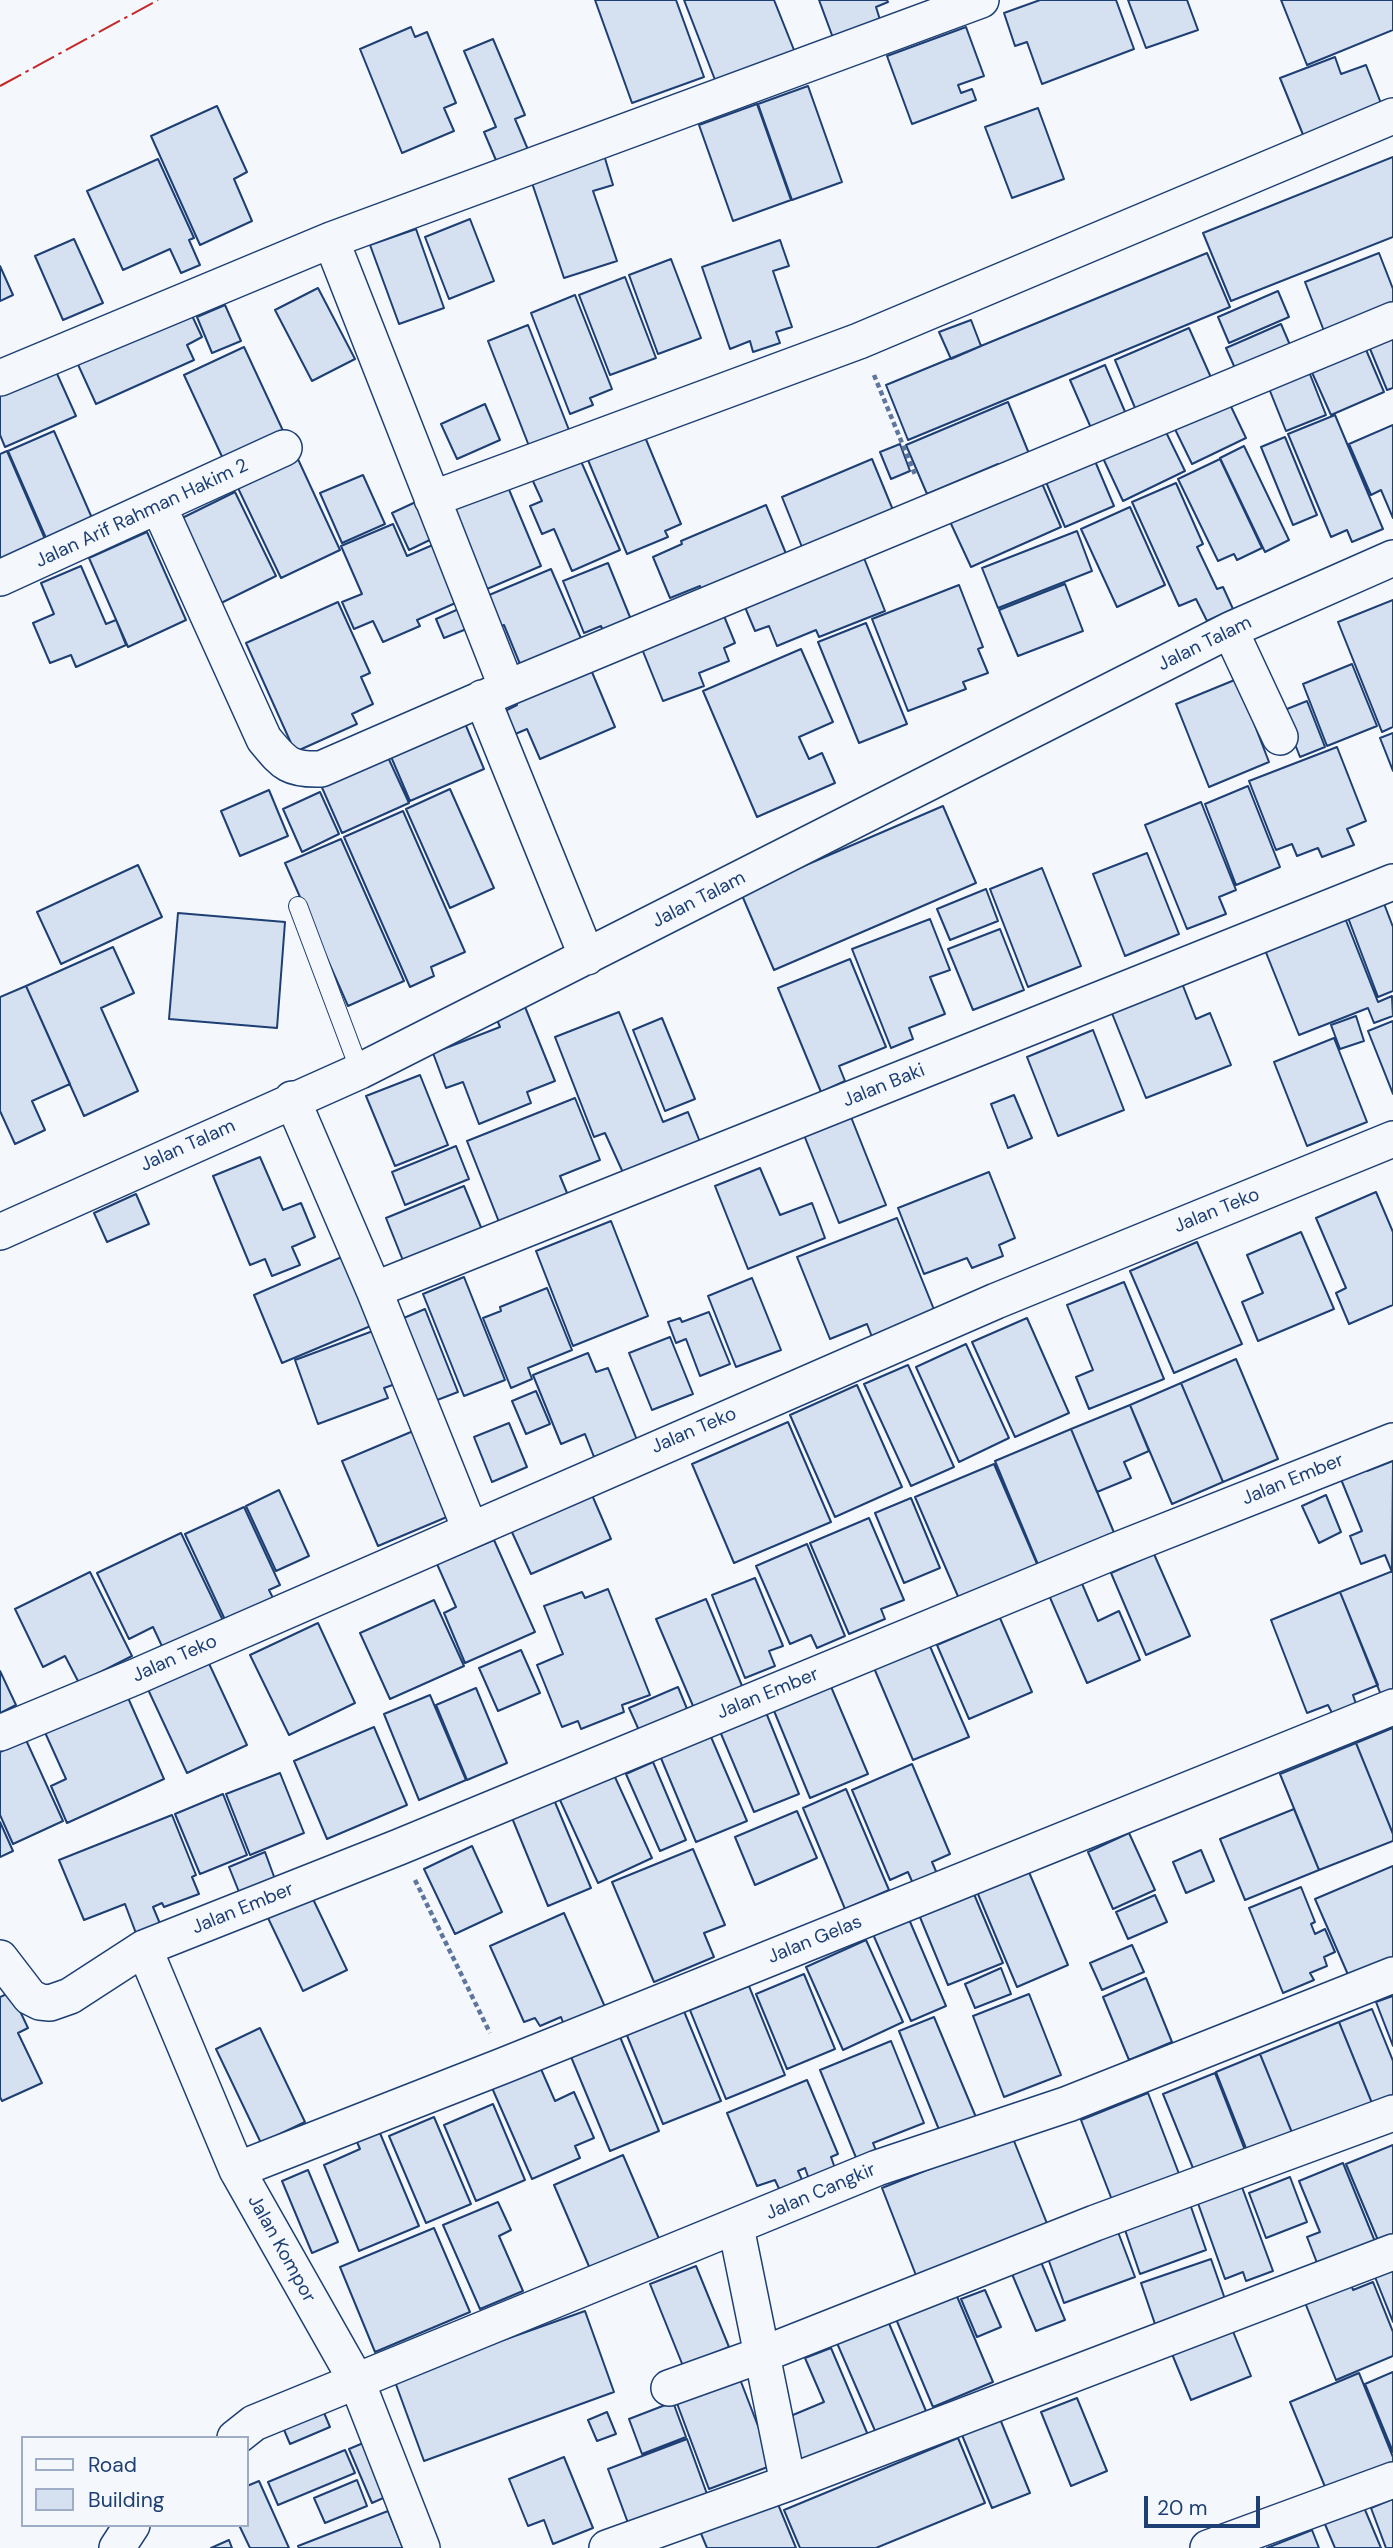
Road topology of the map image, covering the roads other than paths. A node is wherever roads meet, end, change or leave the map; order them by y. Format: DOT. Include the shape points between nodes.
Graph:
graph roads {
  1 [pos="981,0"];
  2 [pos="1393,116"];
  3 [pos="331,240"];
  4 [pos="1393,320"];
  5 [pos="0,378"];
  6 [pos="284,448"];
  7 [pos="432,499"];
  8 [pos="159,507"];
  9 [pos="1393,558"];
  10 [pos="0,578"];
  11 [pos="1230,630"];
  12 [pos="495,693"];
  13 [pos="1280,737"];
  14 [pos="1393,882"];
  15 [pos="298,906"];
  16 [pos="587,957"];
  17 [pos="360,1071"];
  18 [pos="292,1100"];
  19 [pos="1393,1139"];
  20 [pos="0,1231"];
  21 [pos="374,1290"];
  22 [pos="1393,1441"];
  23 [pos="470,1529"];
  24 [pos="1393,1707"];
  25 [pos="0,1733"];
  26 [pos="144,1948"];
  27 [pos="0,1958"];
  28 [pos="1393,1975"];
  29 [pos="1393,2113"];
  30 [pos="237,2170"];
  31 [pos="736,2227"];
  32 [pos="1393,2252"];
  33 [pos="761,2355"];
  34 [pos="356,2382"];
  35 [pos="669,2388"];
  36 [pos="244,2431"];
  37 [pos="1393,2480"];
  38 [pos="788,2483"];
  39 [pos="131,2527"];
  40 [pos="117,2548"];
  41 [pos="422,2548"];
  42 [pos="607,2548"];
  43 [pos="1208,2548"];
  1 -- 3 [label="street"];
  2 -- 7 [label="street" via="859,341"];
  3 -- 5 [label="street"];
  3 -- 7 [label="street"];
  4 -- 12 [label="street"];
  6 -- 8 [label="street, Jalan Arif Rahman Hakim 2"];
  7 -- 12 [label="street"];
  8 -- 10 [label="street, Jalan Arif Rahman Hakim 2"];
  8 -- 12 [label="street" via="264,738 283,761 301,769 321,769"];
  9 -- 11 [label="street, Jalan Talam"];
  11 -- 13 [label="street"];
  11 -- 16 [label="street, Jalan Talam"];
  12 -- 16 [label="street"];
  14 -- 21 [label="street, Jalan Baki"];
  15 -- 17 [label="lane"];
  16 -- 17 [label="street, Jalan Talam"];
  17 -- 18 [label="street, Jalan Talam"];
  18 -- 20 [label="street, Jalan Talam"];
  18 -- 21 [label="street"];
  19 -- 23 [label="street, Jalan Teko" via="996,1301"];
  21 -- 23 [label="street"];
  22 -- 26 [label="street, Jalan Ember"];
  23 -- 25 [label="street, Jalan Teko"];
  24 -- 30 [label="street, Jalan Gelas"];
  26 -- 27 [label="street, Jalan Ember" via="70,1996 50,2003 30,1997"];
  26 -- 30 [label="street, Jalan Kompor"];
  28 -- 31 [label="street, Jalan Cangkir" via="1068,2104 877,2168"];
  29 -- 33 [label="street" via="1095,2223"];
  30 -- 34 [label="street, Jalan Kompor"];
  31 -- 33 [label="street"];
  31 -- 34 [label="street, Jalan Cangkir"];
  32 -- 38 [label="street"];
  33 -- 35 [label="street"];
  33 -- 38 [label="street"];
  34 -- 36 [label="street, Jalan Cangkir"];
  34 -- 41 [label="street, Jalan Kompor"];
  37 -- 43 [label="street"];
  38 -- 42 [label="street"];
  39 -- 40 [label="street"];
}
